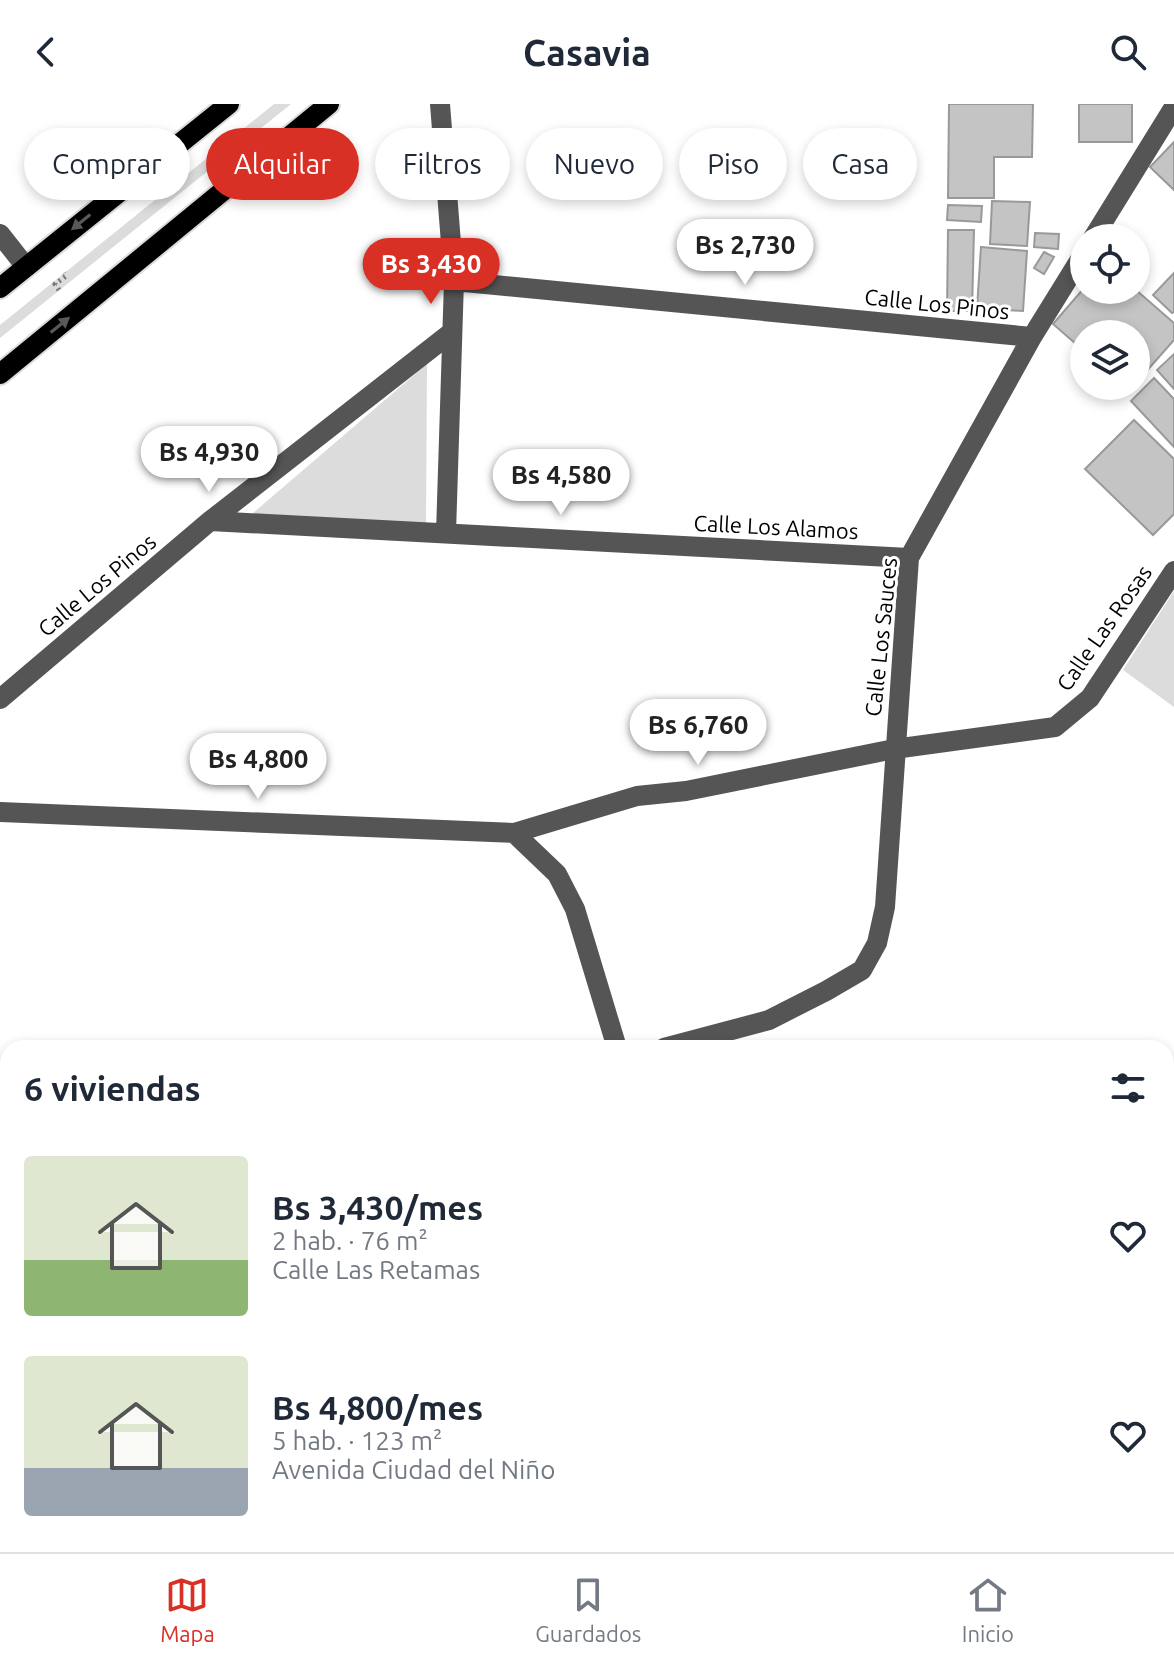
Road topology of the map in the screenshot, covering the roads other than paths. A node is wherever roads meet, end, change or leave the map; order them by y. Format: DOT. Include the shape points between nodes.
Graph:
graph roads {
  1 [pos="229,104"];
  2 [pos="329,104"];
  3 [pos="440,104"];
  4 [pos="1174,107"];
  5 [pos="1102,224"];
  6 [pos="0,234"];
  7 [pos="26,267"];
  8 [pos="1070,276"];
  9 [pos="454,281"];
  10 [pos="0,288"];
  11 [pos="452,332"];
  12 [pos="1032,337"];
  13 [pos="0,374"];
  14 [pos="210,521"];
  15 [pos="446,533"];
  16 [pos="909,558"];
  17 [pos="1174,571"];
  18 [pos="0,699"];
  19 [pos="894,749"];
  20 [pos="0,812"];
  21 [pos="514,833"];
  22 [pos="615,1040"];
  23 [pos="694,1040"];
  1 -- 7 [label="main road, one-way"];
  13 -- 2 [label="main road, one-way"];
  3 -- 9 [label="street"];
  4 -- 5 [label="street"];
  6 -- 7 [label="street"];
  7 -- 10 [label="main road"];
  8 -- 12 [label="street, Calle Los Sauces"];
  9 -- 11 [label="street"];
  9 -- 12 [label="street, Calle Los Pinos"];
  11 -- 14 [label="street, Calle Los Pinos"];
  11 -- 15 [label="street"];
  12 -- 16 [label="street, Calle Los Sauces"];
  14 -- 15 [label="street, Calle Los Alamos"];
  14 -- 18 [label="street, Calle Los Pinos"];
  15 -- 16 [label="street, Calle Los Alamos"];
  16 -- 19 [label="street, Calle Los Sauces"];
  17 -- 19 [label="street, Calle Las Rosas" via="1090,698 1055,727"];
  19 -- 21 [label="street, Calle Las Rosas" via="637,796"];
  19 -- 23 [label="street, Calle Los Sauces" via="885,907 877,943 862,970 769,1020"];
  20 -- 21 [label="street, Calle Las Rosas"];
  21 -- 22 [label="street" via="557,874 575,909"];
}
